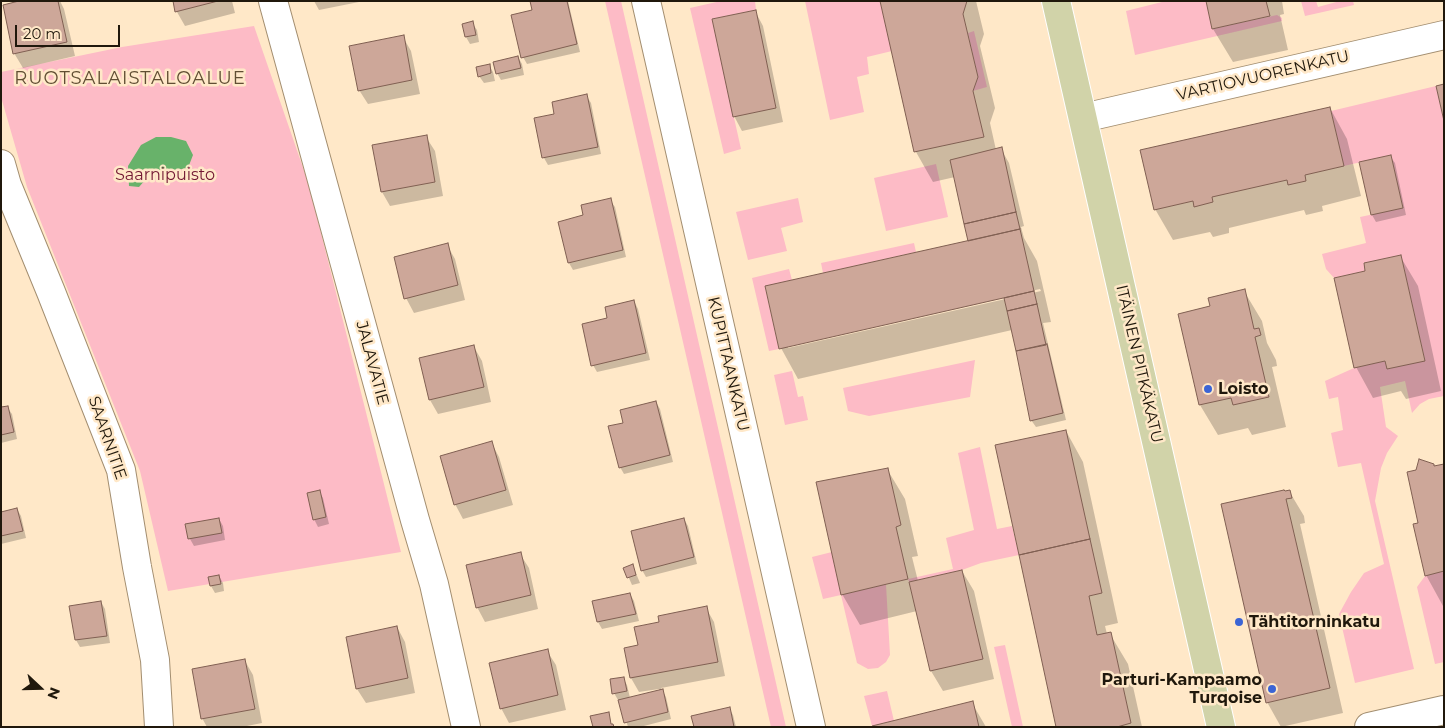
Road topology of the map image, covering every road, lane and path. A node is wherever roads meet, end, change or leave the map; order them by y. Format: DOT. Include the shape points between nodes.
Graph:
graph roads {
  1 [pos="273,1"];
  2 [pos="646,1"];
  3 [pos="1056,1"];
  4 [pos="1444,35"];
  5 [pos="1083,118"];
  6 [pos="1,164"];
  7 [pos="1444,710"];
  8 [pos="159,727"];
  9 [pos="466,727"];
  10 [pos="811,727"];
  11 [pos="1221,727"];
  12 [pos="1369,727"];
  1 -- 9 [label="street, JALAVATIE" via="434,584"];
  2 -- 10 [label="street, KUPITTAANKATU"];
  3 -- 5 [label="main road, ITÄINEN PITKÄKATU"];
  4 -- 5 [label="street, VARTIOVUORENKATU"];
  5 -- 11 [label="main road, ITÄINEN PITKÄKATU"];
  6 -- 8 [label="street, SAARNITIE" via="121,470 155,660"];
  7 -- 12 [label="street"];
}
